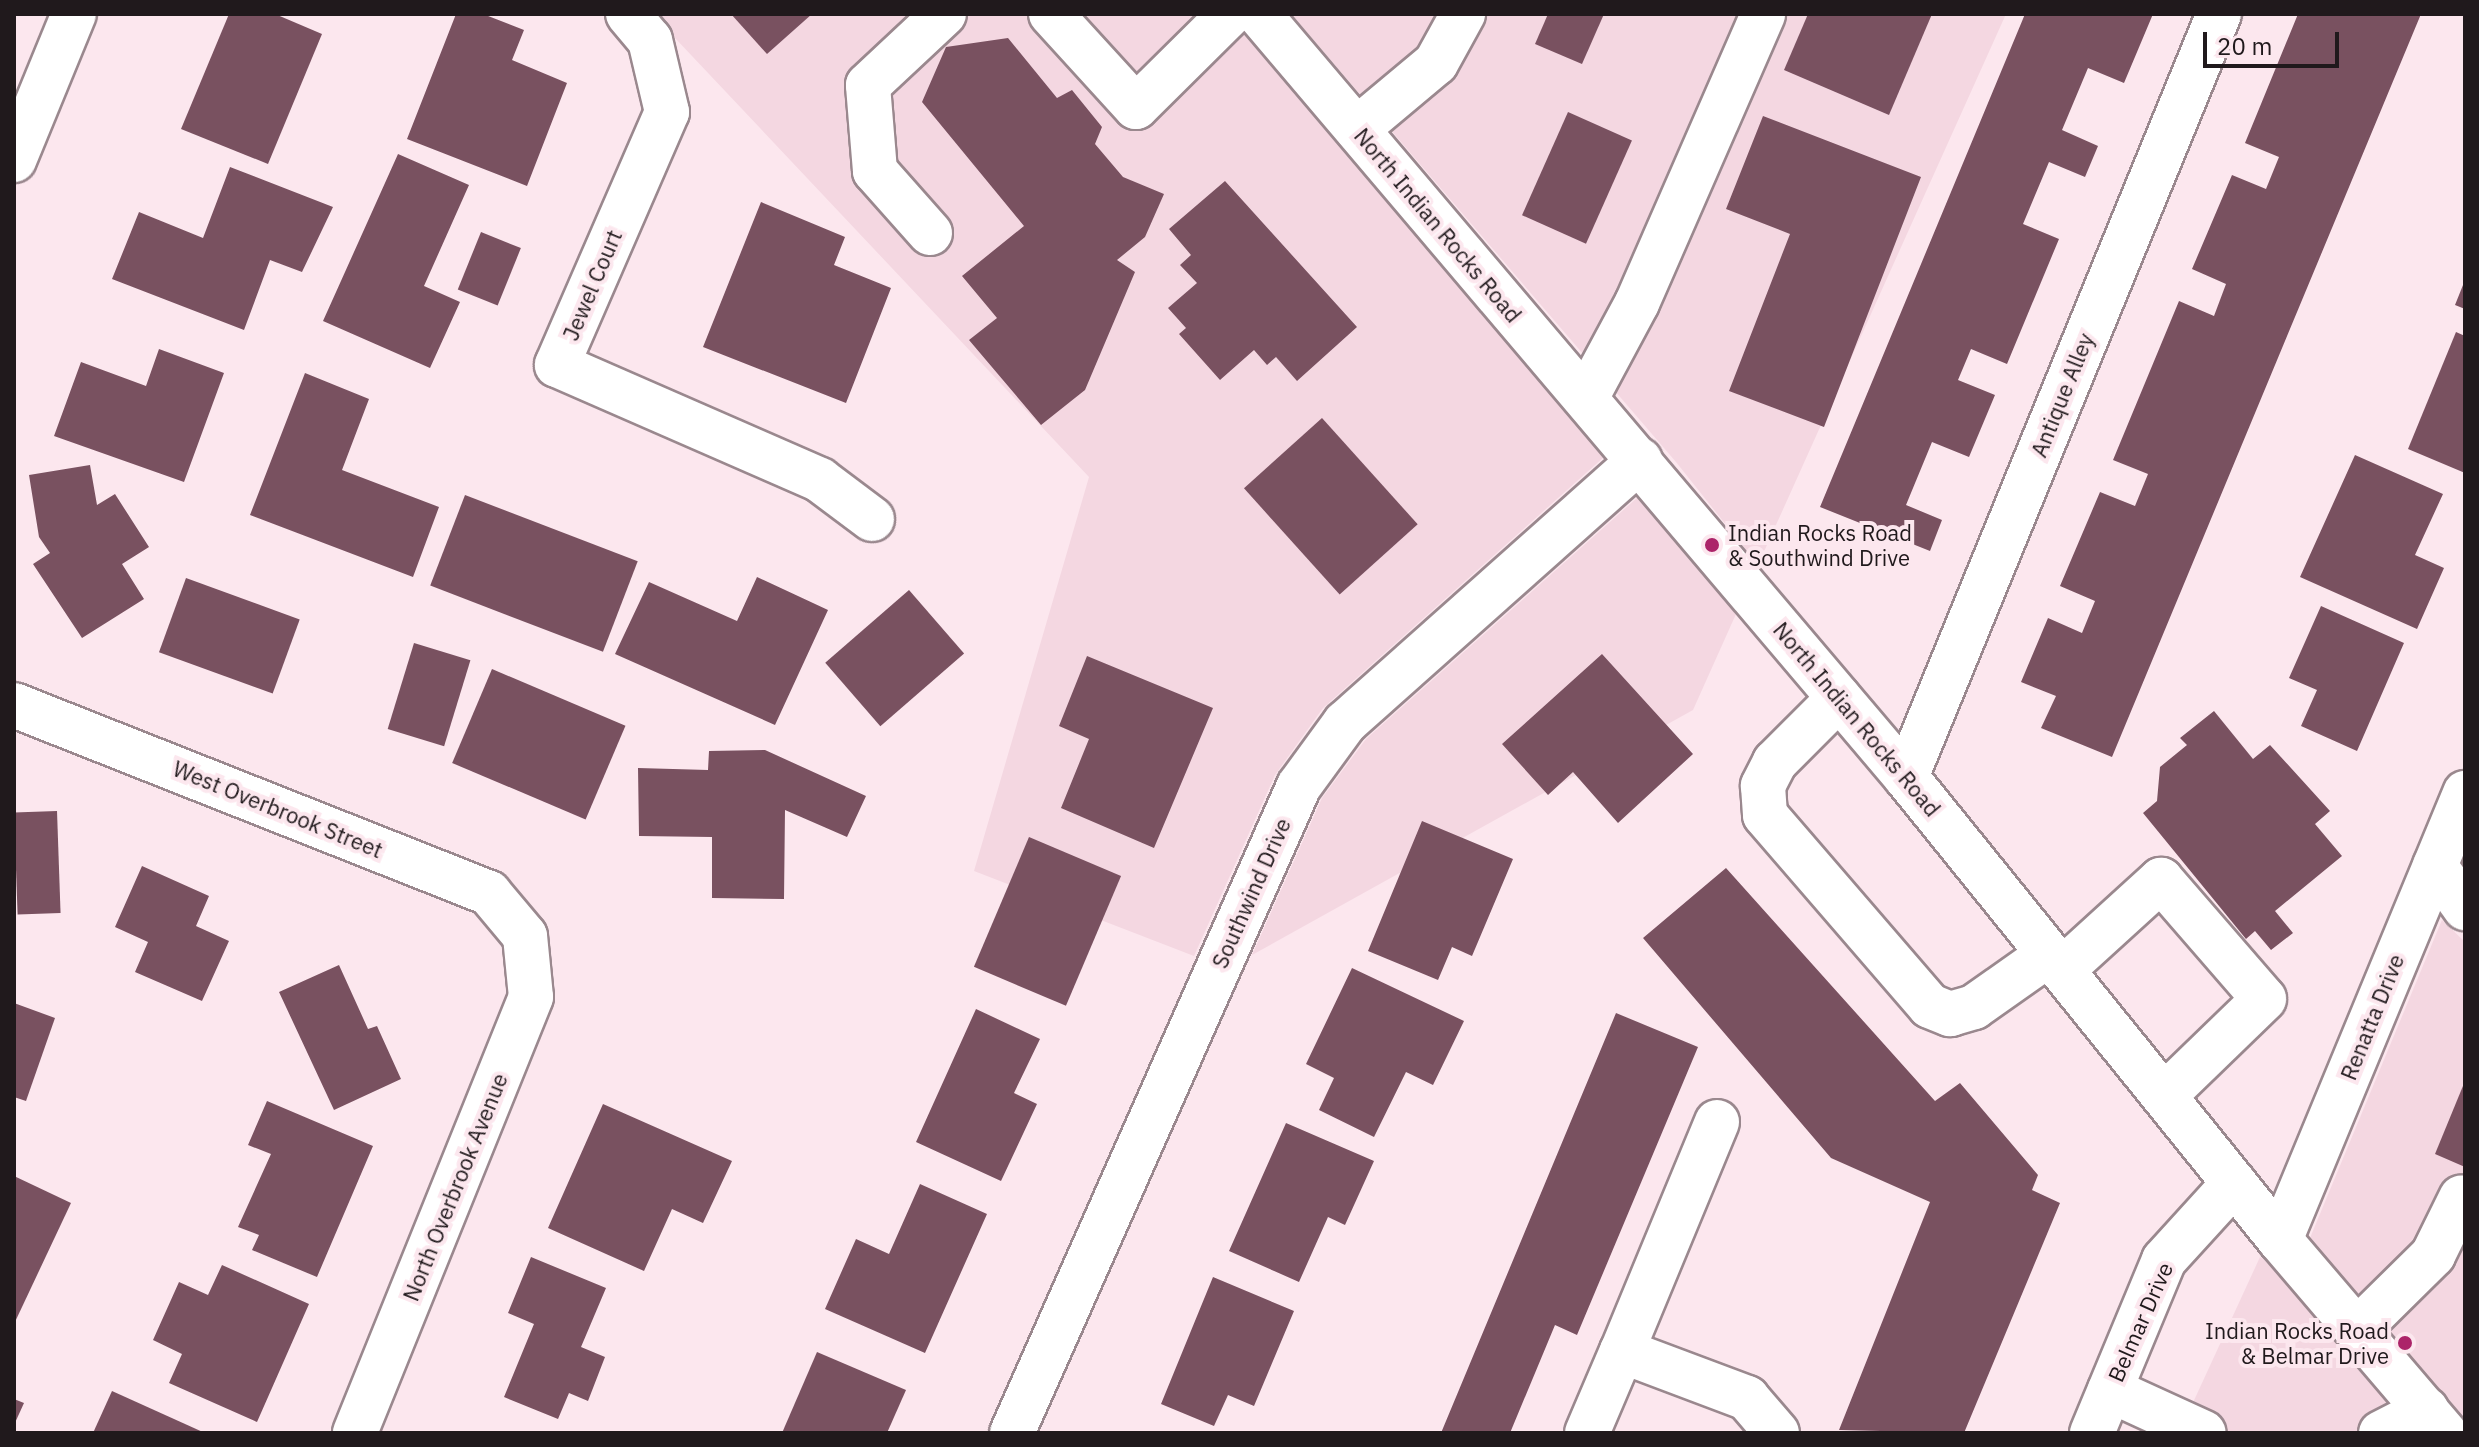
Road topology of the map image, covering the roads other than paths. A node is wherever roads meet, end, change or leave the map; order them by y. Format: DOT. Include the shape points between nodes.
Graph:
graph roads {
  1 [pos="74,14"];
  2 [pos="628,14"];
  3 [pos="944,14"];
  4 [pos="1051,14"];
  5 [pos="1230,14"];
  6 [pos="1259,14"];
  7 [pos="1463,14"];
  8 [pos="1763,14"];
  9 [pos="2219,14"];
  10 [pos="1357,129"];
  11 [pos="14,160"];
  12 [pos="930,233"];
  13 [pos="1586,398"];
  14 [pos="1640,460"];
  15 [pos="872,519"];
  16 [pos="1839,698"];
  17 [pos="14,705"];
  18 [pos="1906,777"];
  19 [pos="2465,793"];
  20 [pos="2435,866"];
  21 [pos="2465,908"];
  22 [pos="525,936"];
  23 [pos="2056,962"];
  24 [pos="2164,1096"];
  25 [pos="1717,1122"];
  26 [pos="2234,1183"];
  27 [pos="2461,1198"];
  28 [pos="2280,1240"];
  29 [pos="2357,1330"];
  30 [pos="1622,1351"];
  31 [pos="2110,1390"];
  32 [pos="2435,1422"];
  33 [pos="355,1433"];
  34 [pos="1012,1433"];
  35 [pos="1587,1433"];
  36 [pos="1777,1433"];
  37 [pos="2092,1433"];
  38 [pos="2204,1433"];
  39 [pos="2381,1433"];
  1 -- 11 [label="street"];
  2 -- 15 [label="street, Jewel Court" via="650,40 667,112 557,365 820,480"];
  3 -- 12 [label="street" via="868,85 875,171"];
  4 -- 5 [label="street" via="1136,107"];
  6 -- 10 [label="street, North Indian Rocks Road"];
  7 -- 10 [label="street" via="1436,63"];
  8 -- 13 [label="street" via="1637,303"];
  9 -- 18 [label="street, Antique Alley"];
  10 -- 13 [label="street, North Indian Rocks Road"];
  13 -- 14 [label="street, North Indian Rocks Road"];
  14 -- 16 [label="street, North Indian Rocks Road"];
  14 -- 34 [label="street, Southwind Drive" via="1345,723 1299,786"];
  16 -- 18 [label="street, North Indian Rocks Road"];
  16 -- 23 [label="street" via="1775,762 1763,786 1765,815 1930,1006 1950,1014 1974,1007"];
  17 -- 22 [label="street, West Overbrook Street" via="489,893"];
  18 -- 23 [label="street, North Indian Rocks Road"];
  19 -- 20 [label="street, Renatta Drive"];
  20 -- 21 [label="street"];
  20 -- 28 [label="street, Renatta Drive"];
  22 -- 33 [label="street, North Overbrook Avenue" via="531,997"];
  23 -- 24 [label="street, North Indian Rocks Road"];
  23 -- 24 [label="street" via="2161,880 2264,999"];
  24 -- 26 [label="street, North Indian Rocks Road"];
  25 -- 30 [label="street"];
  26 -- 28 [label="street, North Indian Rocks Road"];
  26 -- 31 [label="street, Belmar Drive" via="2164,1260"];
  27 -- 29 [label="street" via="2433,1255"];
  28 -- 29 [label="street, North Indian Rocks Road"];
  29 -- 32 [label="street, North Indian Rocks Road"];
  30 -- 35 [label="street"];
  30 -- 36 [label="street" via="1747,1398"];
  31 -- 37 [label="street, Belmar Drive"];
  31 -- 38 [label="street"];
  32 -- 39 [label="street"];
}
